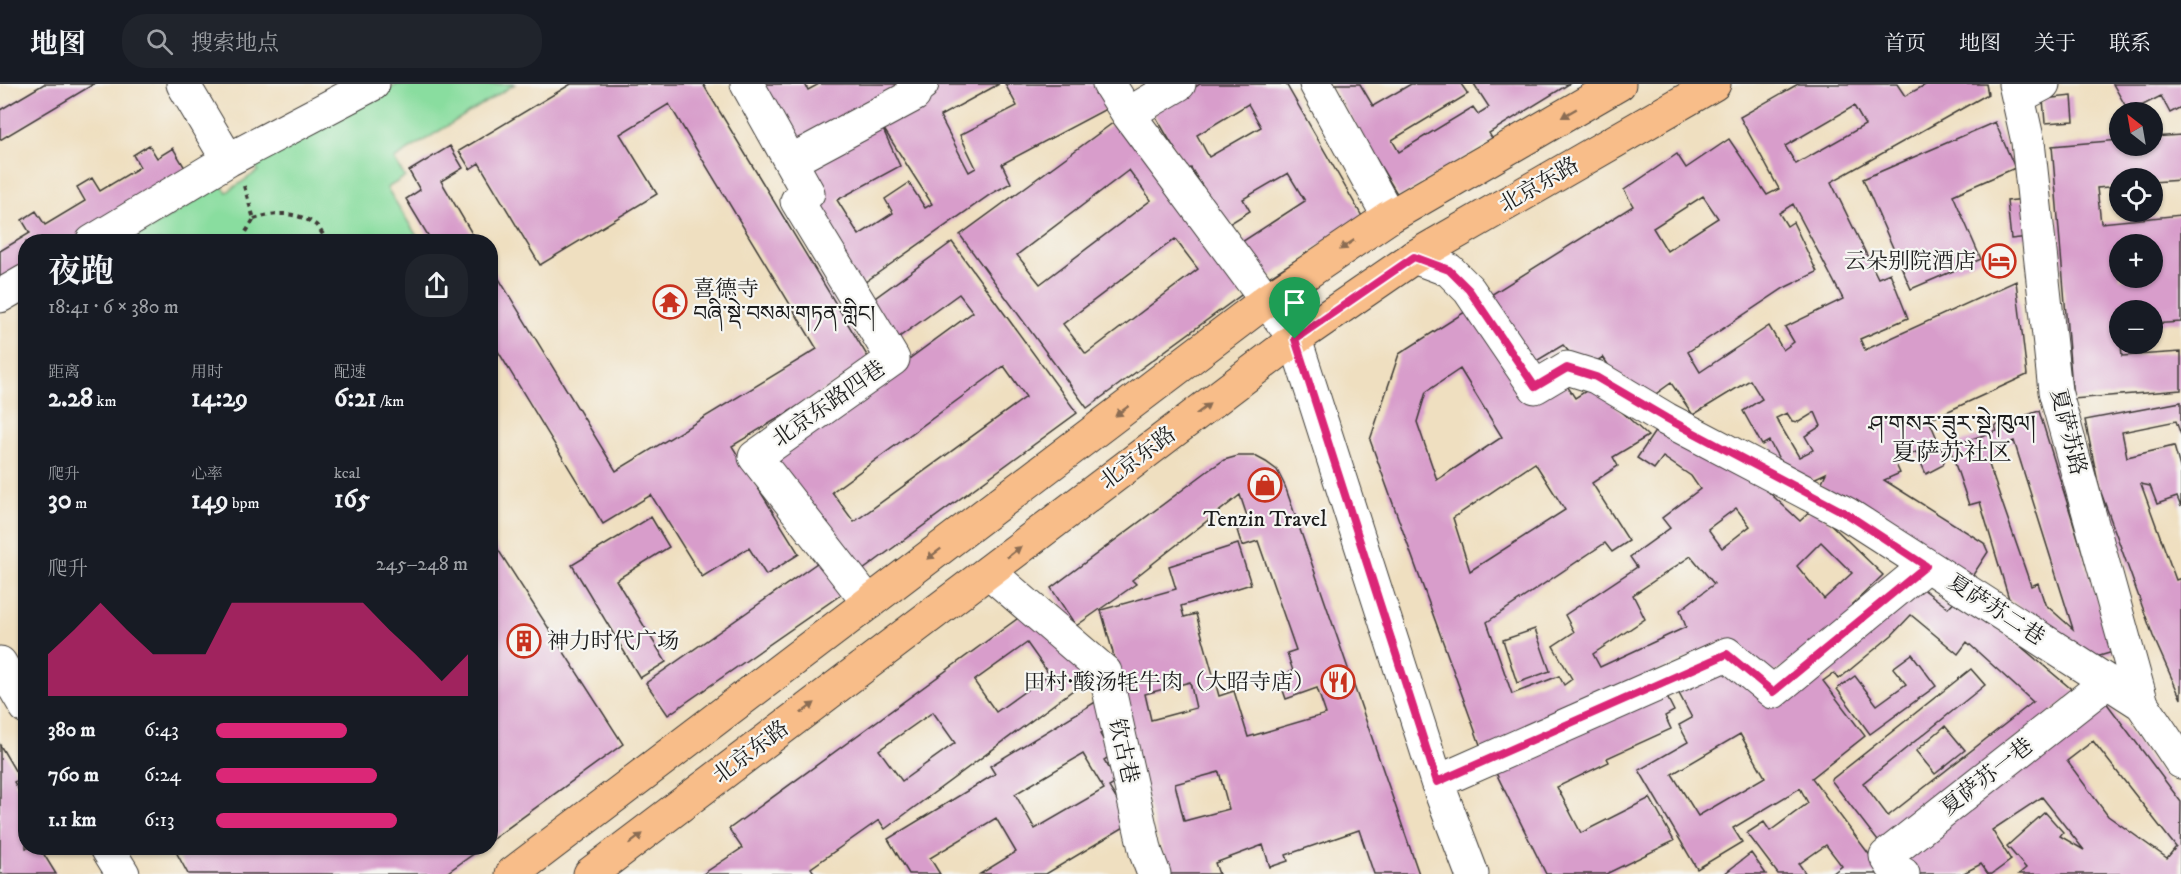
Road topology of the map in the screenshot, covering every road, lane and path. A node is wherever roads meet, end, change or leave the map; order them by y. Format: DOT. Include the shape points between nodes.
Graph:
graph roads {
  1 [pos="183,84"];
  2 [pos="373,84"];
  3 [pos="747,84"];
  4 [pos="922,84"];
  5 [pos="1109,84"];
  6 [pos="1179,84"];
  7 [pos="1316,84"];
  8 [pos="1619,84"];
  9 [pos="1714,84"];
  10 [pos="2026,88"];
  11 [pos="1128,114"];
  12 [pos="228,160"];
  13 [pos="791,161"];
  14 [pos="1389,217"];
  15 [pos="254,219"];
  16 [pos="105,234"];
  17 [pos="246,234"];
  18 [pos="322,234"];
  19 [pos="1414,257"];
  20 [pos="18,286"];
  21 [pos="0,296"];
  22 [pos="1267,300"];
  23 [pos="1295,339"];
  24 [pos="1926,566"];
  25 [pos="989,572"];
  26 [pos="869,603"];
  27 [pos="0,663"];
  28 [pos="2107,682"];
  29 [pos="18,693"];
  30 [pos="2142,704"];
  31 [pos="2181,762"];
  32 [pos="1437,782"];
  33 [pos="111,855"];
  34 [pos="123,874"];
  35 [pos="512,874"];
  36 [pos="590,874"];
  37 [pos="1154,874"];
  38 [pos="1472,874"];
  39 [pos="1903,874"];
  1 -- 12 [label="street"];
  2 -- 12 [label="street"];
  3 -- 13 [label="street"];
  4 -- 13 [label="street" via="912,90 914,95"];
  5 -- 11 [label="street"];
  6 -- 11 [label="street"];
  7 -- 14 [label="street"];
  8 -- 14 [label="main road, one-way"];
  9 -- 19 [label="main road, 北京东路"];
  10 -- 30 [label="street, 夏萨苏路" via="2028,142 2055,391"];
  11 -- 22 [label="street"];
  12 -- 15 [label="path" via="241,178"];
  12 -- 16 [label="street"];
  13 -- 26 [label="street, 北京东路四巷" via="807,193 797,201 893,358 755,457"];
  14 -- 22 [label="main road, one-way"];
  15 -- 17 [label="path"];
  15 -- 18 [label="path" via="285,213 317,226"];
  19 -- 23 [label="main road, 北京东路"];
  19 -- 24 [label="street, 夏萨苏二巷" via="1449,270 1469,290 1535,387 1567,368 1596,377 1847,514"];
  20 -- 21 [label="street"];
  22 -- 23 [label="street"];
  22 -- 26 [label="main road, one-way"];
  25 -- 23 [label="main road, 北京东路, one-way"];
  23 -- 32 [label="street"];
  24 -- 28 [label="street, 夏萨苏二巷"];
  24 -- 32 [label="street" via="1773,692 1727,654"];
  36 -- 25 [label="main road, 北京东路, one-way"];
  25 -- 37 [label="street, 钦古巷" via="1105,672"];
  26 -- 35 [label="main road"];
  27 -- 29 [label="street"];
  28 -- 30 [label="street, 夏萨苏二巷"];
  28 -- 39 [label="street, 夏萨苏一巷" via="1886,856 1894,869"];
  30 -- 31 [label="street, 夏萨苏路"];
  32 -- 38 [label="street"];
  33 -- 34 [label="street"];
}
